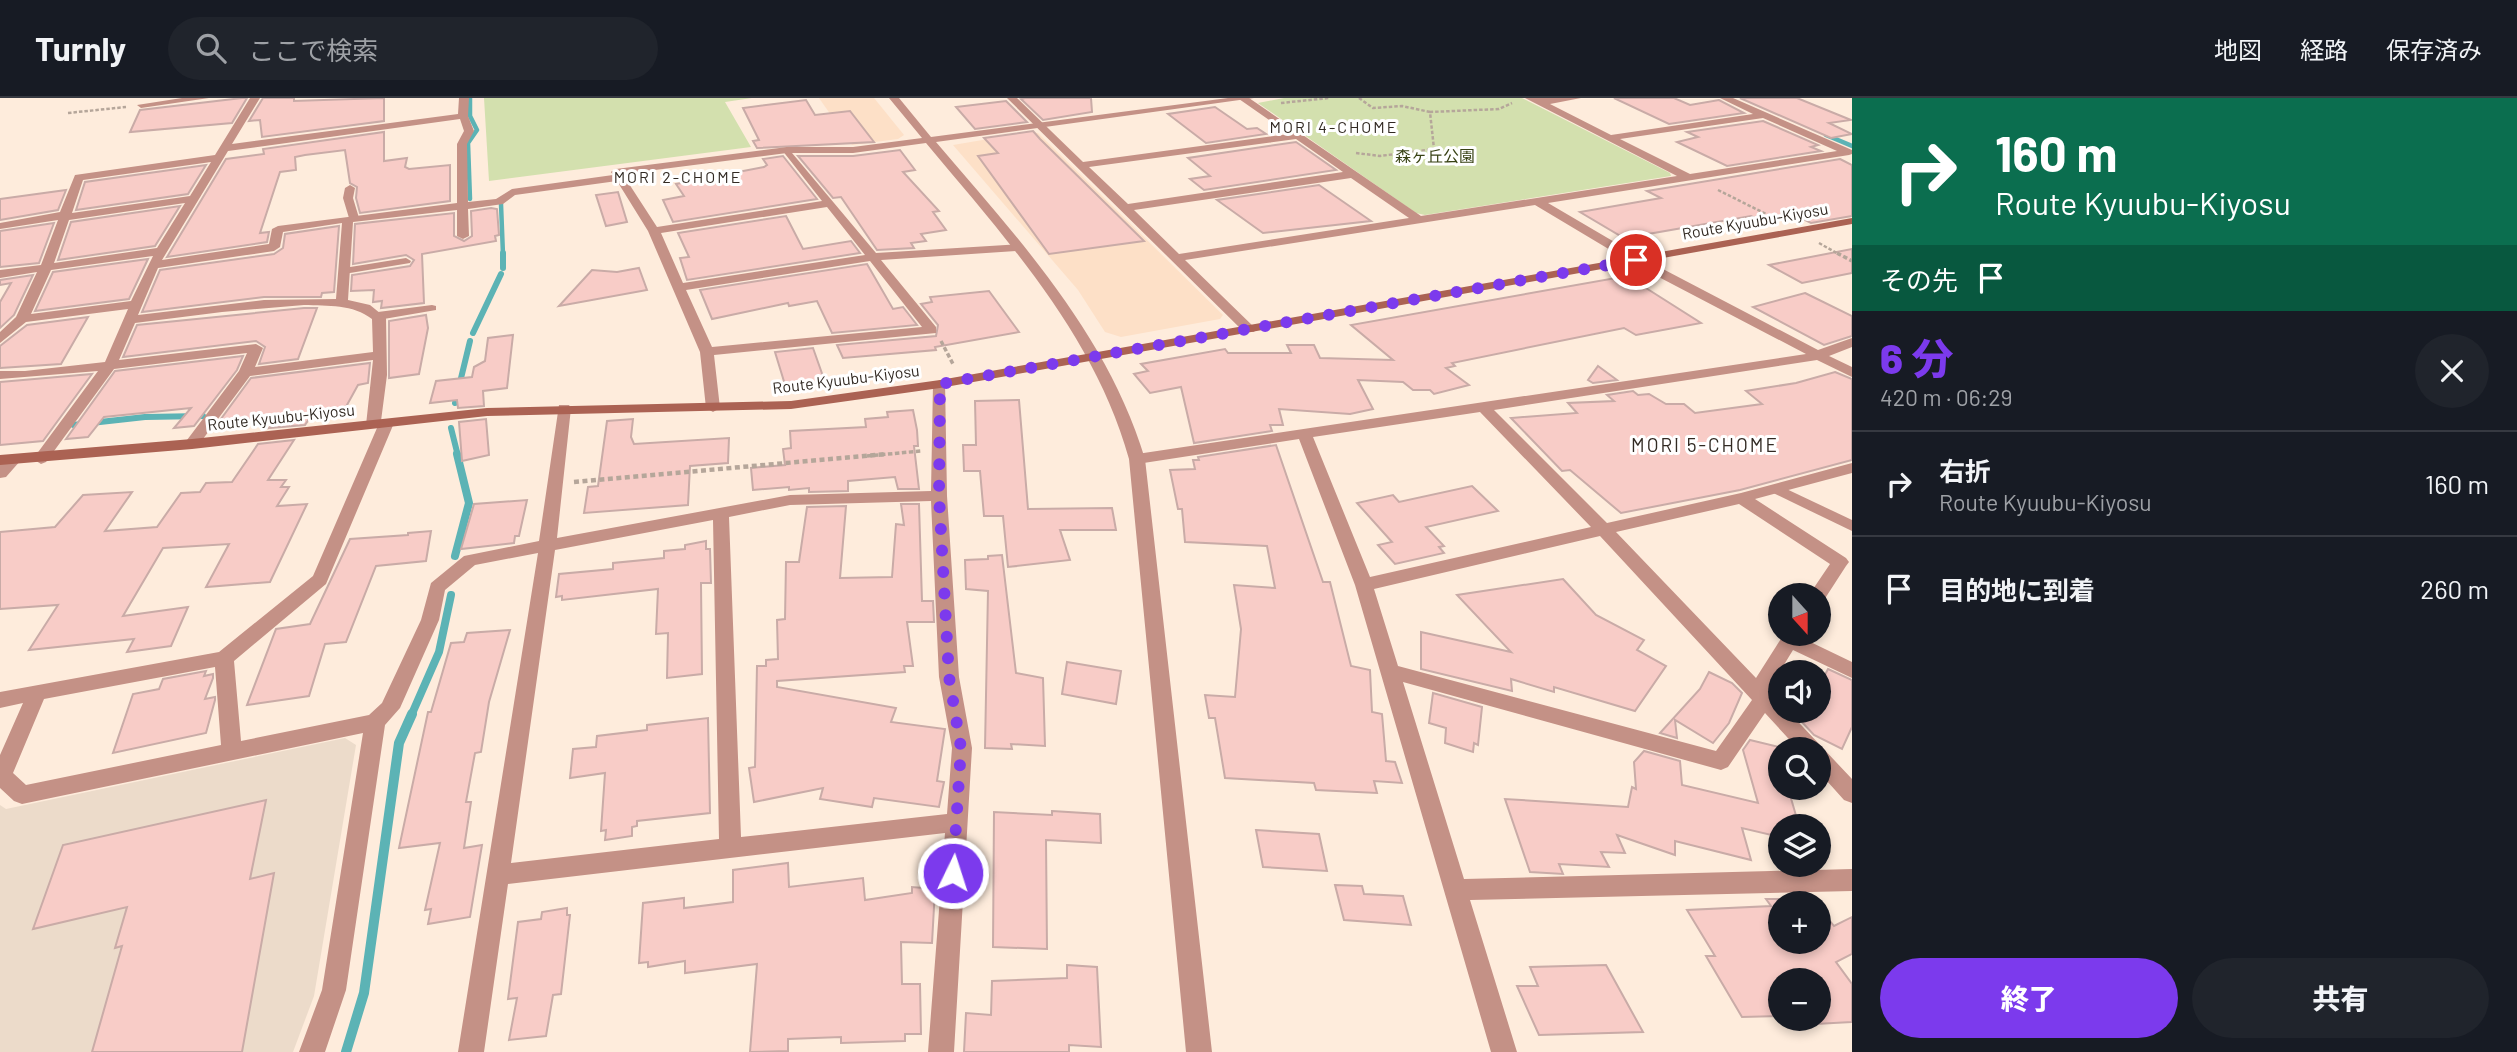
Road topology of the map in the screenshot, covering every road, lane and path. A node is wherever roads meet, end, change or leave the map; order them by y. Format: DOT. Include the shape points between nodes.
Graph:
graph roads {
  1 [pos="205,98"];
  2 [pos="256,98"];
  3 [pos="464,98"];
  4 [pos="894,98"];
  5 [pos="1012,98"];
  6 [pos="1329,98"];
  7 [pos="1359,98"];
  8 [pos="1576,98"];
  9 [pos="1725,98"];
  10 [pos="1754,98"];
  11 [pos="1248,100"];
  12 [pos="1534,100"];
  13 [pos="1512,103"];
  14 [pos="141,105"];
  15 [pos="1430,112"];
  16 [pos="68,113"];
  17 [pos="463,116"];
  18 [pos="1765,116"];
  19 [pos="1040,125"];
  20 [pos="1840,135"];
  21 [pos="1298,136"];
  22 [pos="1609,138"];
  23 [pos="928,140"];
  24 [pos="788,150"];
  25 [pos="222,153"];
  26 [pos="1356,153"];
  27 [pos="1850,153"];
  28 [pos="1082,165"];
  29 [pos="1353,174"];
  30 [pos="617,175"];
  31 [pos="1690,177"];
  32 [pos="350,188"];
  33 [pos="193,199"];
  34 [pos="1537,201"];
  35 [pos="830,203"];
  36 [pos="463,205"];
  37 [pos="1126,208"];
  38 [pos="65,216"];
  39 [pos="351,218"];
  40 [pos="1419,220"];
  41 [pos="1852,221"];
  42 [pos="0,226"];
  43 [pos="654,231"];
  44 [pos="1798,231"];
  45 [pos="463,236"];
  46 [pos="1016,247"];
  47 [pos="162,251"];
  48 [pos="874,257"];
  49 [pos="1177,258"];
  50 [pos="1636,260"];
  51 [pos="406,261"];
  52 [pos="1852,261"];
  53 [pos="153,265"];
  54 [pos="46,267"];
  55 [pos="344,271"];
  56 [pos="0,274"];
  57 [pos="678,287"];
  58 [pos="342,301"];
  59 [pos="137,304"];
  60 [pos="432,308"];
  61 [pos="378,316"];
  62 [pos="22,319"];
  63 [pos="130,320"];
  64 [pos="1249,328"];
  65 [pos="931,330"];
  66 [pos="0,339"];
  67 [pos="1852,342"];
  68 [pos="707,352"];
  69 [pos="1820,354"];
  70 [pos="380,355"];
  71 [pos="1094,356"];
  72 [pos="111,363"];
  73 [pos="246,372"];
  74 [pos="1852,373"];
  75 [pos="0,375"];
  76 [pos="961,381"];
  77 [pos="940,384"];
  78 [pos="1483,407"];
  79 [pos="564,408"];
  80 [pos="713,408"];
  81 [pos="380,424"];
  82 [pos="1304,434"];
  83 [pos="192,444"];
  84 [pos="939,450"];
  85 [pos="41,458"];
  86 [pos="1137,459"];
  87 [pos="6,460"];
  88 [pos="1852,468"];
  89 [pos="0,473"];
  90 [pos="555,484"];
  91 [pos="1776,489"];
  92 [pos="939,496"];
  93 [pos="1741,498"];
  94 [pos="721,513"];
  95 [pos="1852,526"];
  96 [pos="1604,530"];
  97 [pos="547,547"];
  98 [pos="1826,583"];
  99 [pos="1364,586"];
  100 [pos="1786,646"];
  101 [pos="1807,646"];
  102 [pos="224,657"];
  103 [pos="1390,671"];
  104 [pos="1852,671"];
  105 [pos="37,694"];
  106 [pos="1761,695"];
  107 [pos="0,700"];
  108 [pos="375,722"];
  109 [pos="1800,737"];
  110 [pos="232,751"];
  111 [pos="1831,771"];
  112 [pos="1852,794"];
  113 [pos="957,822"];
  114 [pos="730,848"];
  115 [pos="498,875"];
  116 [pos="1852,880"];
  117 [pos="1455,890"];
  118 [pos="312,1052"];
  119 [pos="471,1052"];
  120 [pos="941,1052"];
  121 [pos="1199,1052"];
  122 [pos="1504,1052"];
  1 -- 14 [label="lane"];
  2 -- 25 [label="street"];
  3 -- 17 [label="street"];
  4 -- 23 [label="street"];
  5 -- 19 [label="street"];
  6 -- 11 [label="path" via="1290,103"];
  7 -- 15 [label="path" via="1373,108 1402,106"];
  8 -- 12 [label="street"];
  9 -- 18 [label="street"];
  10 -- 20 [label="street"];
  11 -- 19 [label="street"];
  11 -- 21 [label="street"];
  12 -- 22 [label="street"];
  13 -- 15 [label="path" via="1499,108"];
  14 -- 16 [label="path"];
  15 -- 26 [label="path" via="1434,149 1380,156"];
  17 -- 25 [label="street"];
  17 -- 36 [label="street" via="469,131 462,144"];
  18 -- 22 [label="street"];
  18 -- 27 [label="street"];
  19 -- 23 [label="street"];
  19 -- 28 [label="street"];
  21 -- 28 [label="street"];
  21 -- 29 [label="street"];
  22 -- 31 [label="street"];
  23 -- 24 [label="street" via="853,150"];
  23 -- 46 [label="street"];
  24 -- 30 [label="street"];
  24 -- 35 [label="street"];
  25 -- 33 [label="street"];
  25 -- 38 [label="street" via="79,177"];
  27 -- 31 [label="street"];
  28 -- 37 [label="street"];
  29 -- 37 [label="street"];
  29 -- 40 [label="street"];
  30 -- 36 [label="street" via="512,192 499,202"];
  30 -- 43 [label="street"];
  31 -- 34 [label="street"];
  31 -- 44 [label="path"];
  32 -- 39 [label="lane"];
  33 -- 38 [label="street"];
  33 -- 47 [label="street"];
  34 -- 40 [label="street"];
  34 -- 50 [label="street"];
  35 -- 43 [label="street"];
  35 -- 48 [label="street"];
  36 -- 39 [label="street"];
  36 -- 45 [label="street"];
  37 -- 49 [label="street"];
  38 -- 42 [label="street"];
  38 -- 54 [label="street"];
  39 -- 53 [label="street" via="278,229 274,247"];
  39 -- 55 [label="street"];
  40 -- 49 [label="street"];
  41 -- 44 [label="main road, Route Kyuubu-Kiyosu"];
  43 -- 57 [label="street"];
  44 -- 50 [label="main road, Route Kyuubu-Kiyosu"];
  44 -- 52 [label="path"];
  46 -- 48 [label="street"];
  46 -- 71 [label="street"];
  47 -- 53 [label="street"];
  47 -- 54 [label="street"];
  48 -- 57 [label="street"];
  48 -- 65 [label="street"];
  49 -- 64 [label="street"];
  50 -- 64 [label="main road, Route Kyuubu-Kiyosu"];
  50 -- 69 [label="street"];
  51 -- 55 [label="lane"];
  53 -- 59 [label="street"];
  54 -- 56 [label="street"];
  54 -- 62 [label="street"];
  55 -- 58 [label="street"];
  57 -- 68 [label="street"];
  58 -- 61 [label="street" via="368,306"];
  58 -- 63 [label="street" via="268,303"];
  59 -- 62 [label="street"];
  59 -- 63 [label="street"];
  60 -- 61 [label="lane"];
  61 -- 70 [label="street"];
  62 -- 66 [label="street"];
  63 -- 72 [label="street"];
  64 -- 71 [label="main road, Route Kyuubu-Kiyosu"];
  65 -- 68 [label="street"];
  65 -- 76 [label="path"];
  67 -- 69 [label="street"];
  68 -- 80 [label="street"];
  69 -- 74 [label="street"];
  69 -- 78 [label="street"];
  70 -- 73 [label="street"];
  70 -- 81 [label="street"];
  71 -- 76 [label="main road, Route Kyuubu-Kiyosu"];
  71 -- 86 [label="street" via="1121,409"];
  72 -- 73 [label="street" via="256,348"];
  72 -- 75 [label="street"];
  72 -- 85 [label="street"];
  73 -- 83 [label="street"];
  76 -- 77 [label="main road, Route Kyuubu-Kiyosu"];
  77 -- 80 [label="main road, Route Kyuubu-Kiyosu" via="834,401"];
  77 -- 84 [label="street"];
  78 -- 82 [label="street"];
  78 -- 96 [label="street"];
  79 -- 80 [label="main road, Route Kyuubu-Kiyosu"];
  79 -- 81 [label="main road, Route Kyuubu-Kiyosu"];
  79 -- 90 [label="street"];
  81 -- 83 [label="main road, Route Kyuubu-Kiyosu"];
  81 -- 102 [label="street" via="320,580"];
  82 -- 86 [label="street"];
  82 -- 99 [label="street"];
  83 -- 85 [label="main road, Route Kyuubu-Kiyosu"];
  84 -- 90 [label="path"];
  84 -- 92 [label="street"];
  85 -- 87 [label="main road, Route Kyuubu-Kiyosu"];
  86 -- 121 [label="street"];
  87 -- 89 [label="street"];
  88 -- 91 [label="street"];
  90 -- 97 [label="street"];
  91 -- 93 [label="street"];
  91 -- 95 [label="lane"];
  92 -- 94 [label="street" via="790,500"];
  92 -- 113 [label="street" via="949,677 961,748"];
  93 -- 96 [label="street"];
  93 -- 98 [label="street" via="1840,562"];
  94 -- 97 [label="street"];
  94 -- 114 [label="street"];
  96 -- 99 [label="street"];
  96 -- 106 [label="street"];
  97 -- 108 [label="street" via="470,560 438,587 430,620 390,708"];
  97 -- 115 [label="street"];
  99 -- 103 [label="street"];
  100 -- 106 [label="street"];
  101 -- 104 [label="street"];
  102 -- 105 [label="street"];
  102 -- 110 [label="street"];
  103 -- 106 [label="street" via="1721,761"];
  103 -- 117 [label="street"];
  105 -- 107 [label="street"];
  105 -- 110 [label="street" via="1,776 22,795"];
  106 -- 109 [label="street"];
  108 -- 110 [label="street"];
  108 -- 118 [label="street" via="334,990"];
  111 -- 112 [label="street"];
  113 -- 114 [label="street"];
  113 -- 120 [label="street"];
  114 -- 115 [label="street"];
  115 -- 119 [label="street"];
  116 -- 117 [label="street"];
  117 -- 122 [label="street"];
}
